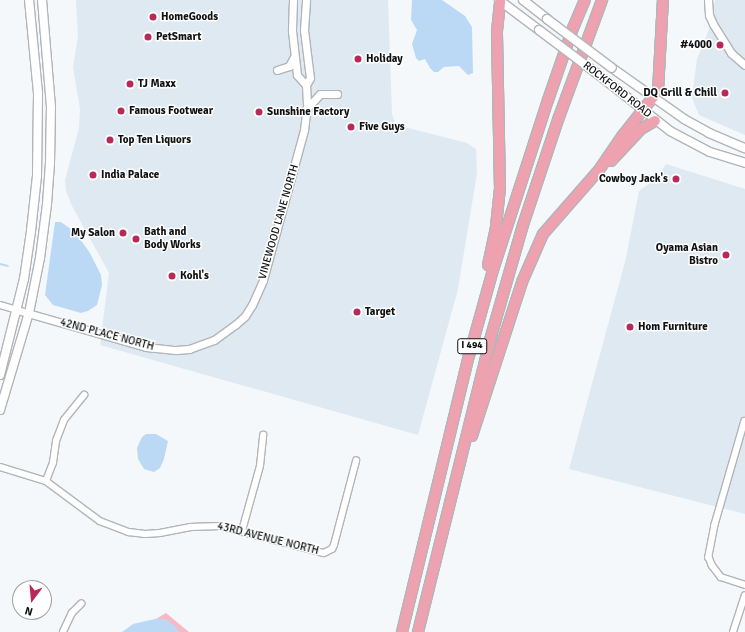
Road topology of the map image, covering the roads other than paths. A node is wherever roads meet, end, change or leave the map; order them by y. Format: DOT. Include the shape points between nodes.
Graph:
graph roads {
  1 [pos="29,0"];
  2 [pos="42,0"];
  3 [pos="293,0"];
  4 [pos="306,0"];
  5 [pos="500,0"];
  6 [pos="523,0"];
  7 [pos="585,0"];
  8 [pos="602,0"];
  9 [pos="663,0"];
  10 [pos="708,0"];
  11 [pos="294,54"];
  12 [pos="745,65"];
  13 [pos="277,70"];
  14 [pos="306,85"];
  15 [pos="337,94"];
  16 [pos="653,98"];
  17 [pos="307,108"];
  18 [pos="643,110"];
  19 [pos="655,121"];
  20 [pos="745,148"];
  21 [pos="745,163"];
  22 [pos="598,170"];
  23 [pos="0,305"];
  24 [pos="17,310"];
  25 [pos="29,313"];
  26 [pos="475,332"];
  27 [pos="214,340"];
  28 [pos="0,375"];
  29 [pos="84,395"];
  30 [pos="0,410"];
  31 [pos="745,420"];
  32 [pos="263,435"];
  33 [pos="460,461"];
  34 [pos="356,462"];
  35 [pos="0,467"];
  36 [pos="46,481"];
  37 [pos="242,531"];
  38 [pos="745,585"];
  39 [pos="745,596"];
  40 [pos="81,604"];
  41 [pos="64,632"];
  42 [pos="402,632"];
  43 [pos="418,632"];
  44 [pos="733,632"];
  1 -- 24 [label="main road" via="36,65 38,147 32,224"];
  2 -- 25 [label="main road" via="50,79 50,163 44,231"];
  3 -- 11 [label="street, VINEWOOD LANE NORTH"];
  4 -- 14 [label="street, VINEWOOD LANE NORTH" via="304,30 310,78"];
  5 -- 18 [label="main road, ROCKFORD ROAD, bridge"];
  5 -- 26 [label="highway" via="497,31 499,203"];
  6 -- 16 [label="main road, ROCKFORD ROAD, bridge"];
  7 -- 26 [label="highway, I 494" via="571,32 520,184"];
  8 -- 33 [label="highway, I 494" via="558,116 523,225 490,340"];
  9 -- 16 [label="highway" via="660,80 658,91"];
  10 -- 12 [label="street" via="713,24 731,53"];
  11 -- 13 [label="street" via="289,66"];
  11 -- 14 [label="street, VINEWOOD LANE NORTH" via="297,75"];
  14 -- 17 [label="street, VINEWOOD LANE NORTH"];
  15 -- 17 [label="street" via="320,94"];
  16 -- 18 [label="highway"];
  16 -- 20 [label="main road, ROCKFORD ROAD" via="700,128"];
  17 -- 27 [label="street, VINEWOOD LANE NORTH" via="298,154 258,293 245,316"];
  18 -- 19 [label="main road, ROCKFORD ROAD"];
  18 -- 22 [label="highway"];
  19 -- 21 [label="main road, ROCKFORD ROAD" via="705,149"];
  19 -- 22 [label="highway" via="641,129 611,161"];
  22 -- 33 [label="highway" via="552,222 535,252 513,308 469,448"];
  23 -- 24 [label="street, 42ND PLACE NORTH"];
  24 -- 25 [label="street, 42ND PLACE NORTH"];
  24 -- 28 [label="main road"];
  25 -- 27 [label="street, 42ND PLACE NORTH" via="162,349 188,349"];
  25 -- 30 [label="main road"];
  26 -- 42 [label="highway, I 494"];
  29 -- 36 [label="street" via="64,420 56,441 54,463"];
  31 -- 38 [label="street" via="709,557 721,576"];
  32 -- 37 [label="street" via="260,466"];
  33 -- 43 [label="highway, I 494"];
  34 -- 37 [label="street, 43RD AVENUE NORTH" via="334,545 329,552 324,553"];
  35 -- 36 [label="street, 43RD AVENUE NORTH"];
  36 -- 37 [label="street, 43RD AVENUE NORTH" via="100,521 129,532 160,533 205,525"];
  39 -- 44 [label="street"];
  40 -- 41 [label="street" via="69,618"];
}
